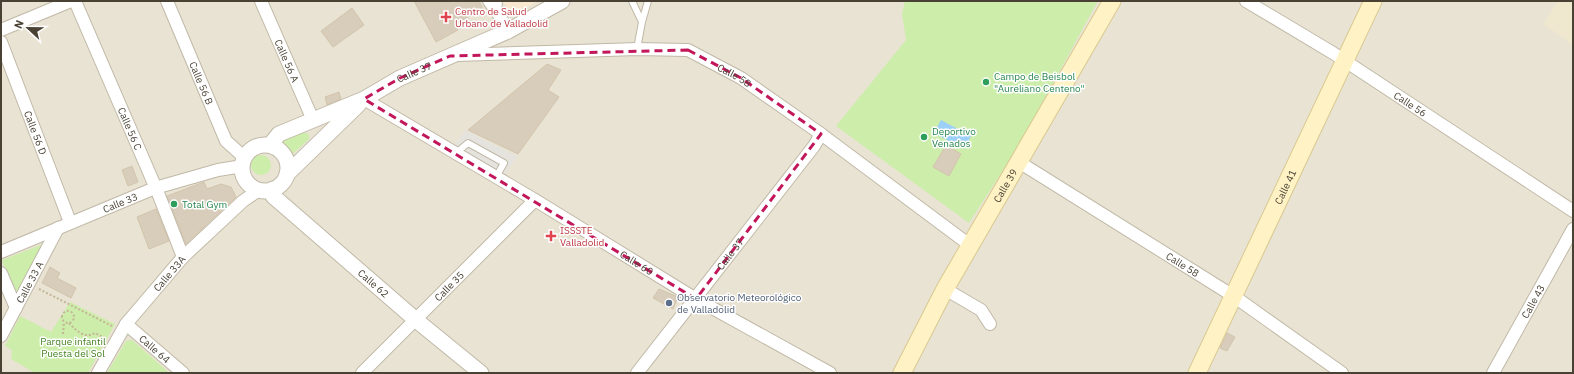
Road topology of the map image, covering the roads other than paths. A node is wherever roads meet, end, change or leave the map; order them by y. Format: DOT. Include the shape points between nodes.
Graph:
graph roads {
  1 [pos="71,1"];
  2 [pos="75,1"];
  3 [pos="167,1"];
  4 [pos="261,1"];
  5 [pos="489,1"];
  6 [pos="562,1"];
  7 [pos="632,1"];
  8 [pos="648,1"];
  9 [pos="1112,1"];
  10 [pos="1246,1"];
  11 [pos="1373,1"];
  12 [pos="499,7"];
  13 [pos="642,22"];
  14 [pos="1,30"];
  15 [pos="508,30"];
  16 [pos="1,42"];
  17 [pos="637,49"];
  18 [pos="450,56"];
  19 [pos="1344,62"];
  20 [pos="364,99"];
  21 [pos="313,120"];
  22 [pos="821,134"];
  23 [pos="270,145"];
  24 [pos="244,162"];
  25 [pos="1019,162"];
  26 [pos="287,174"];
  27 [pos="155,188"];
  28 [pos="266,189"];
  29 [pos="535,200"];
  30 [pos="1573,211"];
  31 [pos="70,222"];
  32 [pos="58,228"];
  33 [pos="1573,229"];
  34 [pos="971,246"];
  35 [pos="1,252"];
  36 [pos="183,257"];
  37 [pos="1,273"];
  38 [pos="945,289"];
  39 [pos="1235,297"];
  40 [pos="696,298"];
  41 [pos="16,308"];
  42 [pos="416,320"];
  43 [pos="990,324"];
  44 [pos="124,327"];
  45 [pos="1,336"];
  46 [pos="98,373"];
  47 [pos="183,373"];
  48 [pos="362,373"];
  49 [pos="481,373"];
  50 [pos="637,373"];
  51 [pos="830,373"];
  52 [pos="902,373"];
  53 [pos="1198,373"];
  54 [pos="1342,373"];
  55 [pos="1493,373"];
  1 -- 14 [label="street"];
  2 -- 27 [label="street, Calle 56 C"];
  3 -- 24 [label="street, Calle 56 B" via="226,141"];
  4 -- 21 [label="street, Calle 56 A"];
  5 -- 12 [label="street"];
  6 -- 15 [label="street, Calle 37"];
  7 -- 13 [label="lane"];
  8 -- 13 [label="lane"];
  9 -- 25 [label="main road, Calle 39"];
  10 -- 19 [label="street, Calle 56"];
  11 -- 19 [label="main road, Calle 41"];
  12 -- 15 [label="street"];
  13 -- 17 [label="lane"];
  15 -- 18 [label="street, Calle 37"];
  16 -- 31 [label="street, Calle 56 D"];
  17 -- 18 [label="street, Calle 58"];
  17 -- 22 [label="street, Calle 58" via="688,50 741,78"];
  18 -- 20 [label="street, Calle 37" via="400,78"];
  19 -- 30 [label="street, Calle 56"];
  19 -- 39 [label="main road, Calle 41"];
  20 -- 21 [label="street, Calle 37"];
  20 -- 26 [label="street"];
  20 -- 29 [label="street, Calle 60"];
  21 -- 23 [label="street, Calle 37" via="279,134"];
  22 -- 34 [label="street, Calle 58"];
  22 -- 40 [label="street, Calle 37"];
  23 -- 24 [label="street" via="255,147"];
  23 -- 26 [label="street" via="283,153 288,167"];
  24 -- 27 [label="street, Calle 33"];
  24 -- 28 [label="street" via="243,174 247,180 252,186"];
  25 -- 34 [label="main road, Calle 39"];
  25 -- 39 [label="street, Calle 58"];
  26 -- 28 [label="street" via="279,186"];
  27 -- 31 [label="street, Calle 33"];
  27 -- 36 [label="street, Calle 56 C"];
  28 -- 36 [label="street, Calle 33A" via="243,201"];
  28 -- 42 [label="street, Calle 62"];
  29 -- 40 [label="street, Calle 60"];
  29 -- 42 [label="street, Calle 35"];
  31 -- 32 [label="street, Calle 33"];
  32 -- 35 [label="street, Calle 33"];
  32 -- 41 [label="street, Calle 33 A"];
  33 -- 55 [label="street, Calle 43"];
  34 -- 38 [label="main road, Calle 39"];
  36 -- 44 [label="street, Calle 33A"];
  37 -- 41 [label="street"];
  38 -- 43 [label="street" via="980,310"];
  38 -- 52 [label="main road, Calle 39"];
  39 -- 53 [label="main road, Calle 41"];
  39 -- 54 [label="street, Calle 58"];
  40 -- 50 [label="street, Calle 37"];
  40 -- 51 [label="street, Calle 60"];
  41 -- 45 [label="street, Calle 33 A"];
  42 -- 48 [label="street, Calle 35"];
  42 -- 49 [label="street, Calle 62"];
  44 -- 46 [label="street, Calle 33A"];
  44 -- 47 [label="street, Calle 64"];
}
